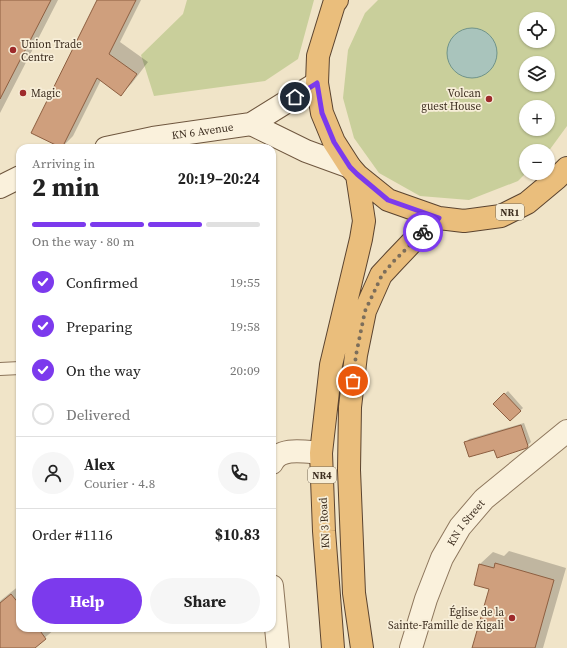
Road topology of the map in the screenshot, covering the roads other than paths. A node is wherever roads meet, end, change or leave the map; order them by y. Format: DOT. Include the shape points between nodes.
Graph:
graph roads {
  1 [pos="335,1"];
  2 [pos="317,83"];
  3 [pos="251,124"];
  4 [pos="125,144"];
  5 [pos="567,168"];
  6 [pos="353,171"];
  7 [pos="16,179"];
  8 [pos="0,187"];
  9 [pos="439,218"];
  10 [pos="16,368"];
  11 [pos="0,369"];
  12 [pos="567,430"];
  13 [pos="321,453"];
  14 [pos="276,457"];
  15 [pos="276,627"];
  16 [pos="278,648"];
  17 [pos="333,648"];
  18 [pos="362,648"];
  19 [pos="411,648"];
  1 -- 2 [label="highway, NR1" via="318,56"];
  2 -- 3 [label="street, KN 6 Avenue"];
  2 -- 6 [label="highway, NR1" via="322,113 334,142"];
  3 -- 4 [label="street, KN 6 Avenue"];
  3 -- 6 [label="street"];
  5 -- 9 [label="highway, NR1" via="527,203 501,216 464,221"];
  6 -- 9 [label="highway, NR1" via="388,200"];
  6 -- 13 [label="highway, KN 3 Road / NR4" via="364,220 331,365"];
  7 -- 8 [label="street"];
  9 -- 18 [label="highway, NR4" via="415,239 382,275 365,311 356,355 350,407 348,470 354,593"];
  10 -- 11 [label="lane"];
  12 -- 19 [label="street, KN 1 Street" via="484,499 460,527 439,565"];
  13 -- 14 [label="street" via="288,452"];
  13 -- 17 [label="highway, KN 3 Road / NR4"];
  15 -- 16 [label="street"];
}
